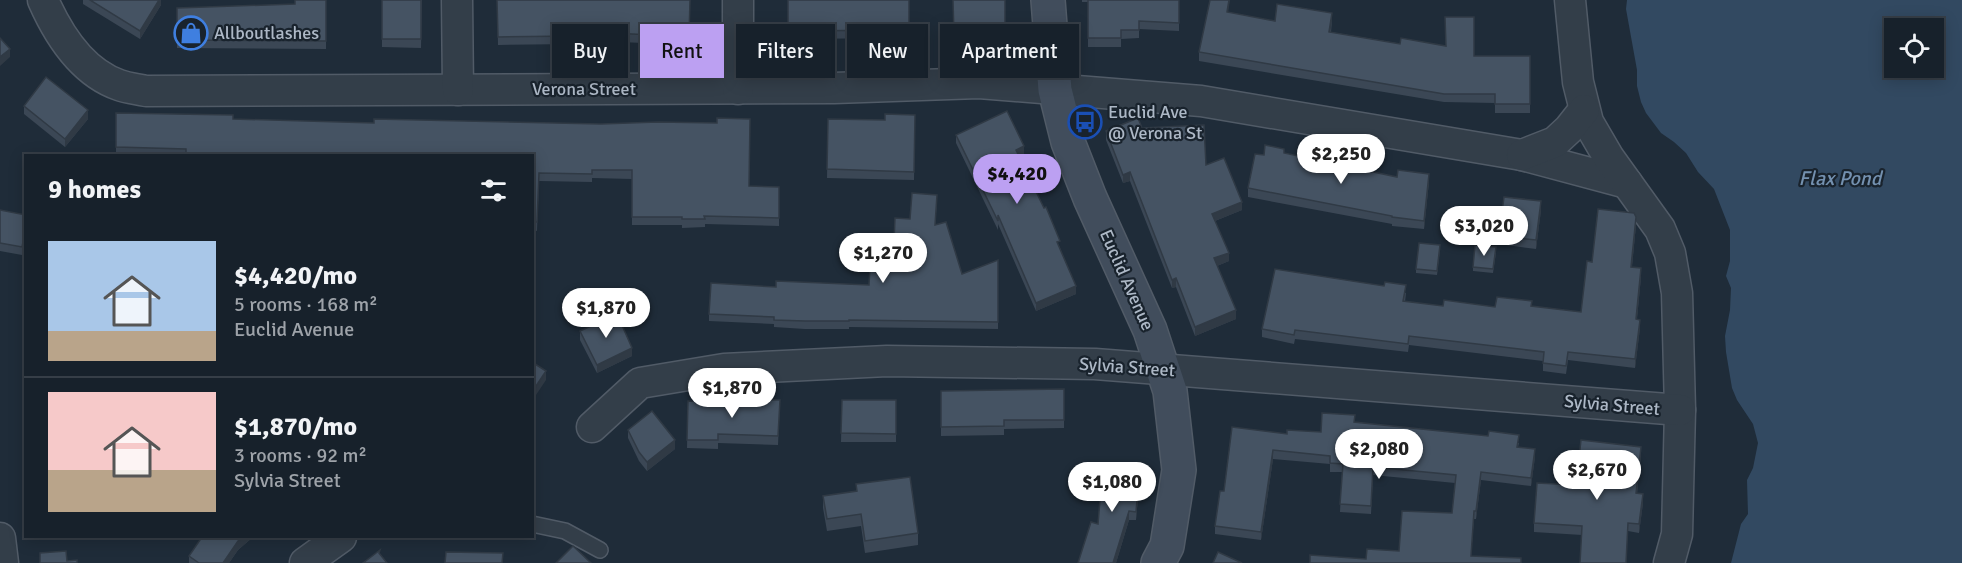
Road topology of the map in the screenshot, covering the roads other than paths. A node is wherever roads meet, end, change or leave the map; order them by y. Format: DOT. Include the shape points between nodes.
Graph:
graph roads {
  1 [pos="43,0"];
  2 [pos="457,0"];
  3 [pos="738,0"];
  4 [pos="1048,0"];
  5 [pos="1570,0"];
  6 [pos="738,89"];
  7 [pos="458,90"];
  8 [pos="1055,90"];
  9 [pos="1584,110"];
  10 [pos="1522,155"];
  11 [pos="1627,183"];
  12 [pos="1163,369"];
  13 [pos="1680,410"];
  14 [pos="592,427"];
  15 [pos="534,524"];
  16 [pos="0,538"];
  17 [pos="340,538"];
  18 [pos="600,550"];
  19 [pos="3,563"];
  20 [pos="305,563"];
  21 [pos="1158,563"];
  22 [pos="1669,563"];
  1 -- 7 [label="street, Verona Street" via="53,24 80,59 118,85 146,92"];
  2 -- 7 [label="street"];
  3 -- 6 [label="street"];
  4 -- 8 [label="street, Euclid Avenue"];
  5 -- 9 [label="street"];
  6 -- 7 [label="street, Verona Street"];
  6 -- 8 [label="street, Verona Street" via="979,82"];
  8 -- 10 [label="street, Verona Street" via="1201,101"];
  8 -- 12 [label="street, Euclid Avenue" via="1075,162 1150,330"];
  9 -- 10 [label="street" via="1555,142"];
  9 -- 11 [label="street" via="1597,138"];
  10 -- 11 [label="street, Verona Street"];
  11 -- 13 [label="street" via="1660,229 1670,253 1677,293"];
  12 -- 13 [label="street, Sylvia Street"];
  12 -- 14 [label="street, Sylvia Street" via="887,360 724,369 640,383"];
  12 -- 21 [label="street, Euclid Avenue" via="1170,392 1179,470 1167,546"];
  13 -- 22 [label="street" via="1677,534"];
  15 -- 18 [label="lane" via="565,531"];
  16 -- 19 [label="street"];
  17 -- 20 [label="street"];
}
